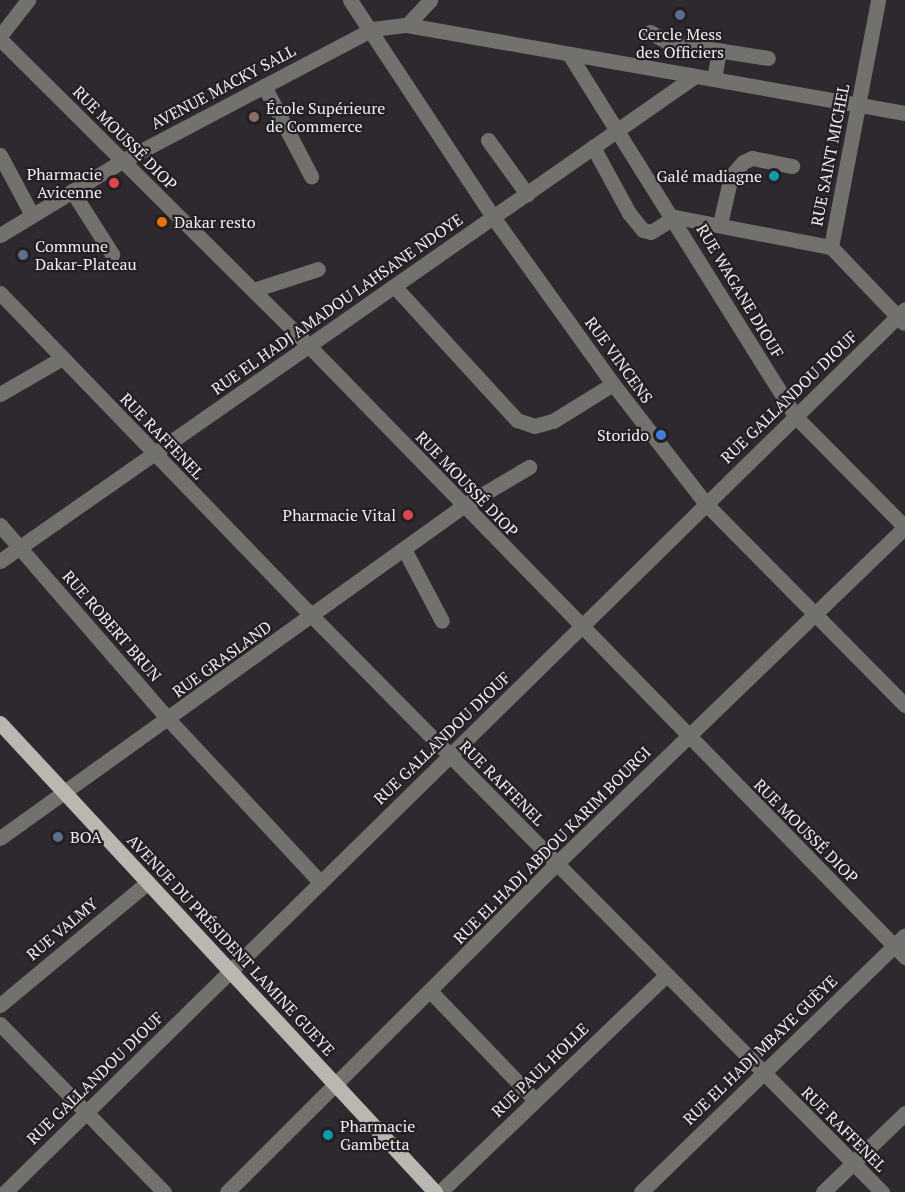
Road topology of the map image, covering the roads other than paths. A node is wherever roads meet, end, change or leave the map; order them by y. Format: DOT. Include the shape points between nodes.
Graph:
graph roads {
  1 [pos="28,0"];
  2 [pos="350,0"];
  3 [pos="430,0"];
  4 [pos="878,0"];
  5 [pos="408,25"];
  6 [pos="372,29"];
  7 [pos="650,32"];
  8 [pos="1,40"];
  9 [pos="719,50"];
  10 [pos="569,54"];
  11 [pos="768,58"];
  12 [pos="695,76"];
  13 [pos="714,79"];
  14 [pos="264,86"];
  15 [pos="858,105"];
  16 [pos="905,113"];
  17 [pos="618,130"];
  18 [pos="488,140"];
  19 [pos="593,147"];
  20 [pos="0,155"];
  21 [pos="122,161"];
  22 [pos="792,166"];
  23 [pos="311,176"];
  24 [pos="72,191"];
  25 [pos="527,194"];
  26 [pos="32,215"];
  27 [pos="493,217"];
  28 [pos="675,217"];
  29 [pos="720,224"];
  30 [pos="0,235"];
  31 [pos="831,248"];
  32 [pos="112,254"];
  33 [pos="318,269"];
  34 [pos="394,286"];
  35 [pos="252,290"];
  36 [pos="0,293"];
  37 [pos="903,316"];
  38 [pos="309,345"];
  39 [pos="62,358"];
  40 [pos="613,384"];
  41 [pos="0,394"];
  42 [pos="795,416"];
  43 [pos="154,454"];
  44 [pos="529,467"];
  45 [pos="706,504"];
  46 [pos="463,506"];
  47 [pos="0,525"];
  48 [pos="905,527"];
  49 [pos="20,547"];
  50 [pos="404,549"];
  51 [pos="0,561"];
  52 [pos="814,614"];
  53 [pos="311,615"];
  54 [pos="442,621"];
  55 [pos="580,627"];
  56 [pos="905,705"];
  57 [pos="169,720"];
  58 [pos="0,723"];
  59 [pos="688,736"];
  60 [pos="450,756"];
  61 [pos="64,792"];
  62 [pos="0,838"];
  63 [pos="556,864"];
  64 [pos="148,882"];
  65 [pos="320,882"];
  66 [pos="899,940"];
  67 [pos="905,957"];
  68 [pos="232,969"];
  69 [pos="666,975"];
  70 [pos="431,992"];
  71 [pos="0,1005"];
  72 [pos="0,1024"];
  73 [pos="763,1073"];
  74 [pos="336,1086"];
  75 [pos="535,1100"];
  76 [pos="86,1112"];
  77 [pos="905,1113"];
  78 [pos="853,1163"];
  79 [pos="5,1192"];
  80 [pos="164,1192"];
  81 [pos="227,1192"];
  82 [pos="437,1192"];
  83 [pos="640,1192"];
  84 [pos="823,1192"];
  85 [pos="882,1192"];
  1 -- 8 [label="street"];
  2 -- 6 [label="street, RUE VINCENS"];
  3 -- 5 [label="street"];
  4 -- 15 [label="street, RUE SAINT MICHEL"];
  5 -- 6 [label="street, AVENUE MACKY SALL"];
  5 -- 10 [label="street, AVENUE MACKY SALL"];
  6 -- 14 [label="street, AVENUE MACKY SALL"];
  6 -- 27 [label="street, RUE VINCENS"];
  7 -- 9 [label="street" via="667,42"];
  8 -- 21 [label="street, RUE MOUSSÉ DIOP"];
  9 -- 11 [label="street"];
  9 -- 13 [label="street"];
  10 -- 12 [label="street, AVENUE MACKY SALL"];
  10 -- 17 [label="street, RUE WAGANE DIOUF"];
  12 -- 13 [label="street, AVENUE MACKY SALL"];
  12 -- 17 [label="street, RUE EL HADJ AMADOU LAHSANE NDOYE"];
  13 -- 15 [label="street, AVENUE MACKY SALL"];
  14 -- 21 [label="street, AVENUE MACKY SALL"];
  14 -- 23 [label="street"];
  15 -- 16 [label="street, AVENUE MACKY SALL"];
  15 -- 31 [label="street, RUE SAINT MICHEL"];
  17 -- 19 [label="street, RUE EL HADJ AMADOU LAHSANE NDOYE"];
  17 -- 28 [label="street, RUE WAGANE DIOUF"];
  18 -- 25 [label="street"];
  19 -- 25 [label="street, RUE EL HADJ AMADOU LAHSANE NDOYE"];
  19 -- 28 [label="street" via="629,213 643,230 651,232"];
  20 -- 26 [label="street"];
  21 -- 24 [label="street, AVENUE MACKY SALL"];
  21 -- 35 [label="street, RUE MOUSSÉ DIOP"];
  22 -- 29 [label="street" via="752,158 743,162 731,176"];
  24 -- 26 [label="street, AVENUE MACKY SALL"];
  24 -- 32 [label="street"];
  25 -- 27 [label="street, RUE EL HADJ AMADOU LAHSANE NDOYE"];
  26 -- 30 [label="street, AVENUE MACKY SALL"];
  27 -- 34 [label="street, RUE EL HADJ AMADOU LAHSANE NDOYE"];
  27 -- 40 [label="street, RUE VINCENS"];
  28 -- 29 [label="street"];
  28 -- 42 [label="street, RUE WAGANE DIOUF"];
  29 -- 31 [label="street"];
  31 -- 37 [label="street, RUE SAINT MICHEL"];
  33 -- 35 [label="street"];
  34 -- 38 [label="street, RUE EL HADJ AMADOU LAHSANE NDOYE"];
  34 -- 40 [label="street" via="517,420 534,426 553,421"];
  35 -- 38 [label="street, RUE MOUSSÉ DIOP"];
  36 -- 39 [label="street, RUE RAFFENEL"];
  37 -- 42 [label="street, RUE GALLANDOU DIOUF"];
  38 -- 43 [label="street, RUE EL HADJ AMADOU LAHSANE NDOYE"];
  38 -- 46 [label="street, RUE MOUSSÉ DIOP"];
  39 -- 41 [label="street"];
  39 -- 43 [label="street, RUE RAFFENEL"];
  40 -- 45 [label="street, RUE VINCENS"];
  42 -- 45 [label="street, RUE GALLANDOU DIOUF"];
  42 -- 48 [label="street, RUE WAGANE DIOUF"];
  43 -- 49 [label="street, RUE EL HADJ AMADOU LAHSANE NDOYE"];
  43 -- 53 [label="street, RUE RAFFENEL"];
  44 -- 46 [label="street, RUE GRASLAND"];
  45 -- 52 [label="street, RUE VINCENS"];
  45 -- 55 [label="street, RUE GALLANDOU DIOUF"];
  46 -- 50 [label="street, RUE GRASLAND"];
  46 -- 55 [label="street, RUE MOUSSÉ DIOP"];
  47 -- 49 [label="street, RUE ROBERT BRUN"];
  48 -- 52 [label="street, RUE EL HADJ ABDOU KARIM BOURGI"];
  49 -- 51 [label="street, RUE EL HADJ AMADOU LAHSANE NDOYE"];
  49 -- 57 [label="street, RUE ROBERT BRUN"];
  50 -- 53 [label="street, RUE GRASLAND"];
  50 -- 54 [label="street"];
  52 -- 56 [label="street, RUE VINCENS"];
  52 -- 59 [label="street, RUE EL HADJ ABDOU KARIM BOURGI"];
  53 -- 57 [label="street, RUE GRASLAND"];
  53 -- 60 [label="street, RUE RAFFENEL"];
  55 -- 59 [label="street, RUE MOUSSÉ DIOP"];
  55 -- 60 [label="street, RUE GALLANDOU DIOUF"];
  57 -- 61 [label="street, RUE GRASLAND"];
  57 -- 65 [label="street, RUE ROBERT BRUN"];
  58 -- 61 [label="main road, AVENUE DU PRÉSIDENT LAMINE GUEYE"];
  59 -- 63 [label="street, RUE EL HADJ ABDOU KARIM BOURGI"];
  59 -- 66 [label="street, RUE MOUSSÉ DIOP"];
  60 -- 63 [label="street, RUE RAFFENEL"];
  60 -- 65 [label="street, RUE GALLANDOU DIOUF"];
  61 -- 62 [label="street, RUE GRASLAND"];
  61 -- 64 [label="main road, AVENUE DU PRÉSIDENT LAMINE GUEYE"];
  63 -- 69 [label="street, RUE RAFFENEL"];
  63 -- 70 [label="street, RUE EL HADJ ABDOU KARIM BOURGI"];
  64 -- 68 [label="main road, AVENUE DU PRÉSIDENT LAMINE GUEYE"];
  64 -- 71 [label="street, RUE VALMY"];
  65 -- 68 [label="street, RUE GALLANDOU DIOUF"];
  66 -- 67 [label="street, RUE MOUSSÉ DIOP"];
  66 -- 73 [label="street, RUE EL HADJ MBAYE GUÈYE"];
  68 -- 74 [label="main road, AVENUE DU PRÉSIDENT LAMINE GUEYE"];
  68 -- 76 [label="street, RUE GALLANDOU DIOUF"];
  69 -- 73 [label="street, RUE RAFFENEL"];
  69 -- 75 [label="street, RUE PAUL HOLLE"];
  70 -- 74 [label="street, RUE EL HADJ ABDOU KARIM BOURGI"];
  70 -- 75 [label="street"];
  72 -- 76 [label="street"];
  73 -- 78 [label="street, RUE RAFFENEL"];
  73 -- 83 [label="street, RUE EL HADJ MBAYE GUÈYE"];
  74 -- 81 [label="street, RUE EL HADJ ABDOU KARIM BOURGI"];
  74 -- 82 [label="main road, AVENUE DU PRÉSIDENT LAMINE GUEYE"];
  75 -- 82 [label="street, RUE PAUL HOLLE"];
  76 -- 79 [label="street, RUE GALLANDOU DIOUF"];
  76 -- 80 [label="street"];
  77 -- 78 [label="street"];
  78 -- 84 [label="street"];
  78 -- 85 [label="street, RUE RAFFENEL"];
}
